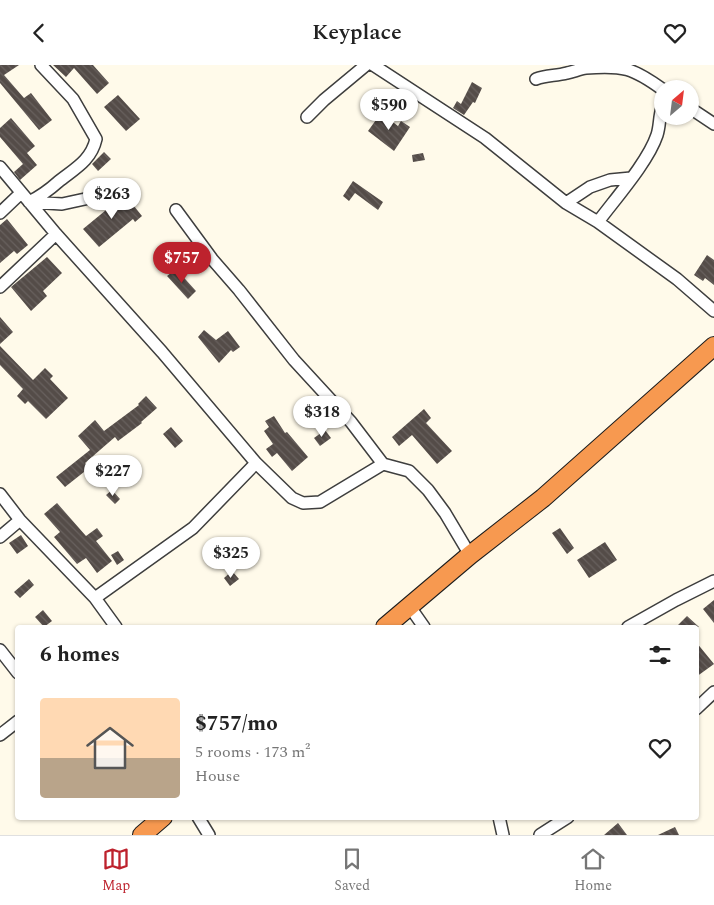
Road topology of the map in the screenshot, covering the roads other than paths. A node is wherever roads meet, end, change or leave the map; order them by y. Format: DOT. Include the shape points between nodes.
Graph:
graph roads {
  1 [pos="41,65"];
  2 [pos="366,65"];
  3 [pos="373,65"];
  4 [pos="629,67"];
  5 [pos="536,79"];
  6 [pos="654,84"];
  7 [pos="699,114"];
  8 [pos="307,117"];
  9 [pos="714,124"];
  10 [pos="658,125"];
  11 [pos="0,167"];
  12 [pos="631,178"];
  13 [pos="130,189"];
  14 [pos="25,198"];
  15 [pos="566,203"];
  16 [pos="176,210"];
  17 [pos="0,213"];
  18 [pos="598,222"];
  19 [pos="56,234"];
  20 [pos="0,287"];
  21 [pos="714,311"];
  22 [pos="714,346"];
  23 [pos="256,463"];
  24 [pos="383,464"];
  25 [pos="0,495"];
  26 [pos="20,520"];
  27 [pos="0,537"];
  28 [pos="470,555"];
  29 [pos="714,581"];
  30 [pos="95,598"];
  31 [pos="410,607"];
  32 [pos="115,625"];
  33 [pos="388,625"];
  34 [pos="423,625"];
  35 [pos="631,625"];
  36 [pos="0,650"];
  37 [pos="15,669"];
  38 [pos="714,692"];
  39 [pos="699,706"];
  40 [pos="15,723"];
  41 [pos="0,735"];
  42 [pos="157,820"];
  43 [pos="200,820"];
  44 [pos="500,820"];
  45 [pos="563,820"];
  46 [pos="142,835"];
  47 [pos="208,835"];
  48 [pos="503,835"];
  49 [pos="540,835"];
  1 -- 14 [label="street" via="73,99 96,139 94,149 84,162 45,195"];
  2 -- 8 [label="street"];
  3 -- 15 [label="street" via="479,134"];
  4 -- 5 [label="street" via="584,68"];
  4 -- 6 [label="street"];
  7 -- 9 [label="street"];
  10 -- 12 [label="street" via="651,148"];
  11 -- 14 [label="street"];
  12 -- 15 [label="street" via="590,187"];
  12 -- 18 [label="street"];
  13 -- 14 [label="street" via="110,187 85,199 62,204"];
  14 -- 17 [label="street"];
  14 -- 19 [label="street"];
  15 -- 18 [label="street"];
  16 -- 24 [label="street" via="294,360 351,422"];
  18 -- 21 [label="street" via="678,279"];
  19 -- 20 [label="street"];
  19 -- 23 [label="street" via="162,351"];
  22 -- 28 [label="highway" via="542,498"];
  23 -- 24 [label="street" via="292,498 304,503 320,502"];
  23 -- 30 [label="street" via="193,528"];
  24 -- 28 [label="street" via="409,471 428,490"];
  25 -- 26 [label="street"];
  26 -- 27 [label="street"];
  26 -- 30 [label="street"];
  28 -- 31 [label="highway"];
  29 -- 35 [label="street"];
  30 -- 32 [label="street"];
  31 -- 33 [label="highway"];
  31 -- 34 [label="street"];
  36 -- 37 [label="street"];
  38 -- 39 [label="street"];
  40 -- 41 [label="street"];
  42 -- 46 [label="highway"];
  43 -- 47 [label="street"];
  44 -- 48 [label="street"];
  45 -- 49 [label="street"];
}
